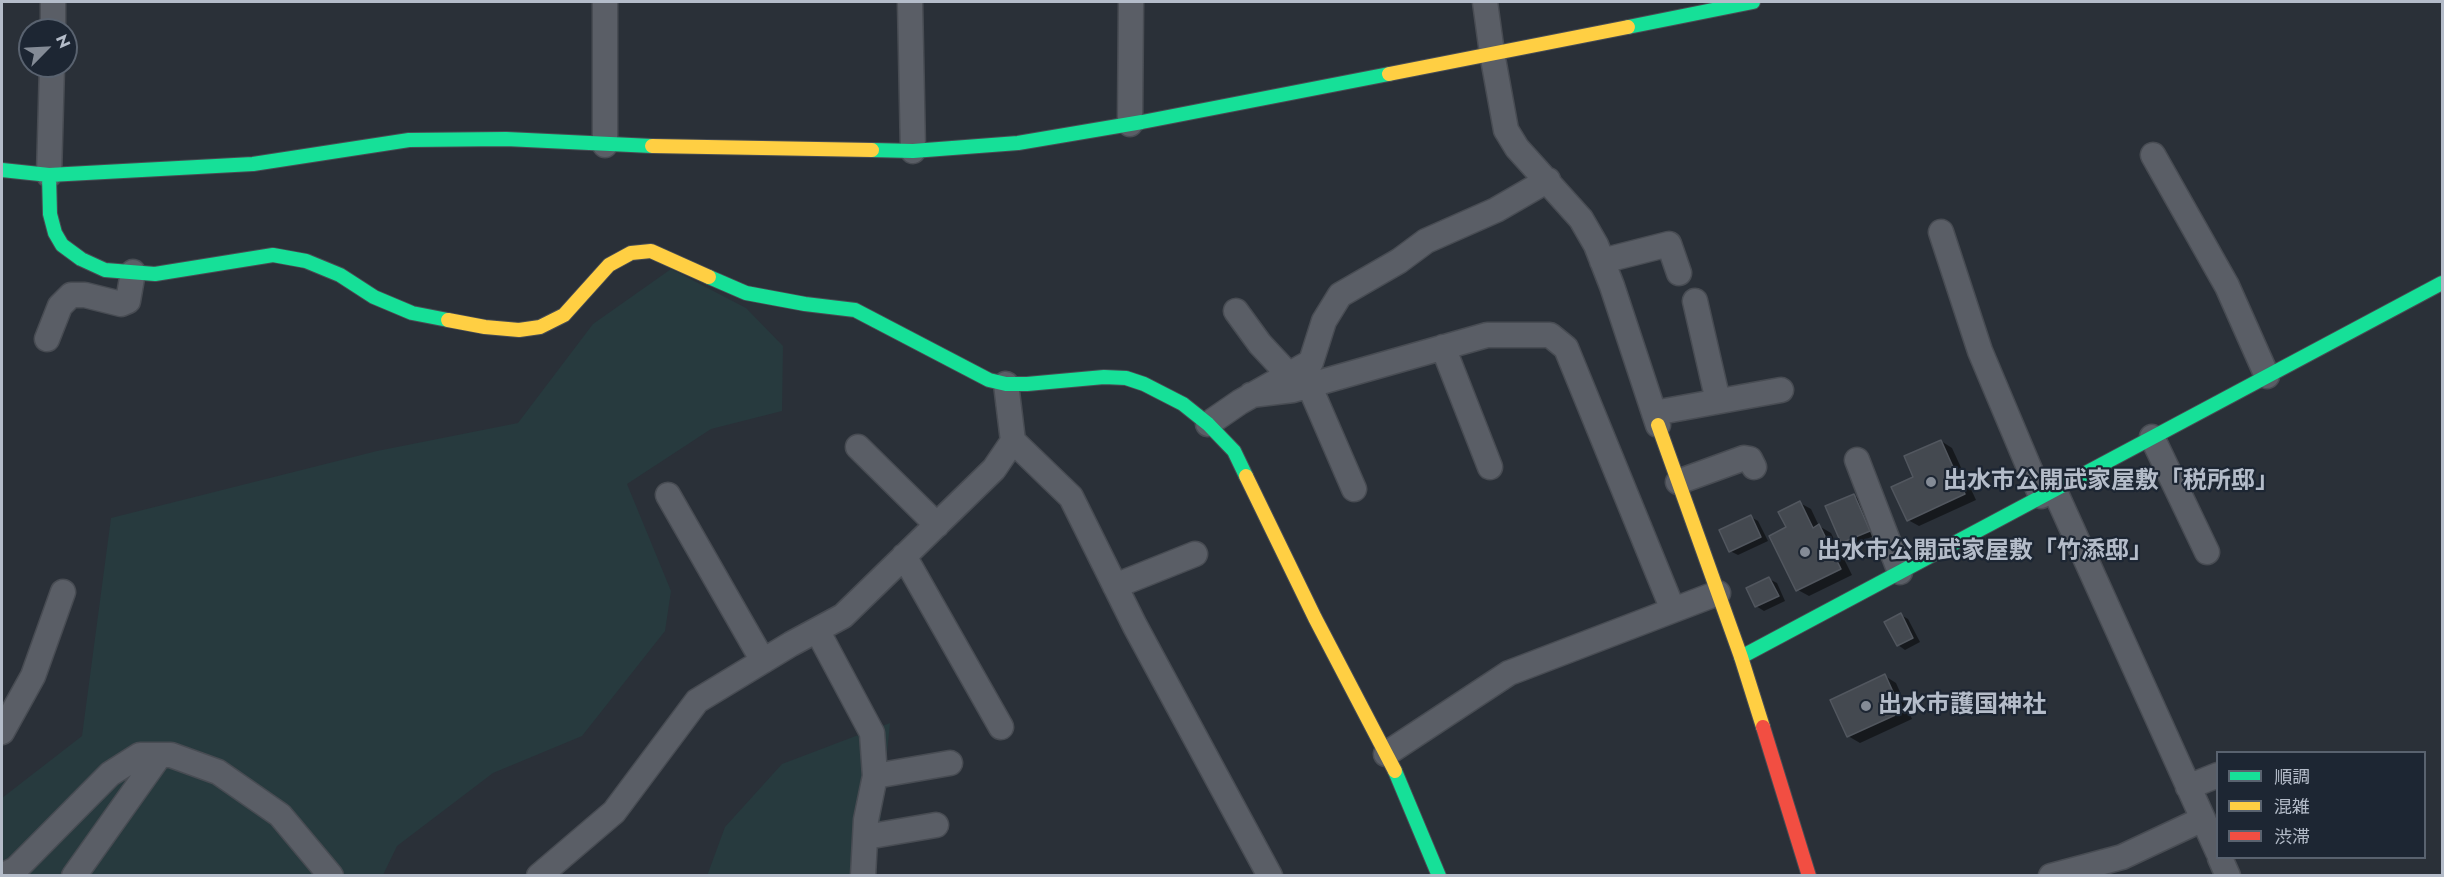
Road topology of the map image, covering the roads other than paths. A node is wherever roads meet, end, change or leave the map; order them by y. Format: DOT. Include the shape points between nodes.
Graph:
graph roads {
  1 [pos="53,2"];
  2 [pos="605,2"];
  3 [pos="910,2"];
  4 [pos="1131,2"];
  5 [pos="1485,2"];
  6 [pos="1753,2"];
  7 [pos="53,18"];
  8 [pos="1491,53"];
  9 [pos="52,78"];
  10 [pos="1130,124"];
  11 [pos="605,145"];
  12 [pos="913,151"];
  13 [pos="2154,155"];
  14 [pos="2,170"];
  15 [pos="49,175"];
  16 [pos="1548,180"];
  17 [pos="1941,232"];
  18 [pos="1602,261"];
  19 [pos="133,272"];
  20 [pos="1679,273"];
  21 [pos="2442,283"];
  22 [pos="1695,301"];
  23 [pos="1236,311"];
  24 [pos="47,339"];
  25 [pos="1443,347"];
  26 [pos="2267,376"];
  27 [pos="1299,380"];
  28 [pos="1006,384"];
  29 [pos="1781,390"];
  30 [pos="1718,401"];
  31 [pos="1656,419"];
  32 [pos="1208,424"];
  33 [pos="2152,437"];
  34 [pos="1013,441"];
  35 [pos="858,447"];
  36 [pos="1857,460"];
  37 [pos="1754,466"];
  38 [pos="1490,467"];
  39 [pos="1678,482"];
  40 [pos="1354,489"];
  41 [pos="2047,493"];
  42 [pos="668,495"];
  43 [pos="937,525"];
  44 [pos="2207,552"];
  45 [pos="1196,554"];
  46 [pos="904,556"];
  47 [pos="1900,572"];
  48 [pos="1115,586"];
  49 [pos="63,592"];
  50 [pos="1718,593"];
  51 [pos="1673,610"];
  52 [pos="817,630"];
  53 [pos="1741,657"];
  54 [pos="763,661"];
  55 [pos="1000,727"];
  56 [pos="2,732"];
  57 [pos="1386,754"];
  58 [pos="160,755"];
  59 [pos="950,763"];
  60 [pos="2216,775"];
  61 [pos="874,776"];
  62 [pos="2188,787"];
  63 [pos="2203,819"];
  64 [pos="936,825"];
  65 [pos="866,837"];
  66 [pos="2216,850"];
  67 [pos="544,874"];
  68 [pos="2,876"];
  69 [pos="74,876"];
  70 [pos="331,876"];
  71 [pos="863,876"];
  72 [pos="1270,876"];
  73 [pos="1439,876"];
  74 [pos="1809,876"];
  75 [pos="2051,876"];
  1 -- 7 [label="street"];
  2 -- 11 [label="street"];
  3 -- 12 [label="street"];
  4 -- 10 [label="street"];
  5 -- 8 [label="street"];
  6 -- 8 [label="street"];
  8 -- 10 [label="street"];
  8 -- 16 [label="street" via="1506,130 1517,148"];
  9 -- 15 [label="street"];
  10 -- 12 [label="street" via="1018,143"];
  11 -- 12 [label="street"];
  11 -- 15 [label="street" via="506,139 409,140 253,164"];
  13 -- 26 [label="street" via="2227,286"];
  14 -- 15 [label="street"];
  15 -- 19 [label="street" via="50,214 62,245 105,270"];
  16 -- 18 [label="street" via="1581,219"];
  16 -- 27 [label="street" via="1496,210 1426,241 1340,295 1324,321 1311,362"];
  17 -- 41 [label="street" via="1980,351"];
  18 -- 20 [label="street" via="1669,244"];
  18 -- 31 [label="street"];
  19 -- 24 [label="street" via="128,301 121,304 71,295 60,306"];
  19 -- 28 [label="street" via="155,274 273,255 306,261 340,275 374,297 412,313 519,330 540,327 564,315 609,265 631,254 651,251 746,293 855,310 989,380"];
  21 -- 26 [label="street"];
  22 -- 30 [label="street"];
  23 -- 27 [label="street" via="1260,344"];
  25 -- 27 [label="street"];
  25 -- 38 [label="street"];
  25 -- 51 [label="street" via="1487,335 1550,335 1566,348"];
  26 -- 33 [label="street"];
  27 -- 32 [label="street" via="1251,395"];
  27 -- 40 [label="street"];
  28 -- 32 [label="street" via="1126,378 1183,404"];
  28 -- 34 [label="street"];
  29 -- 30 [label="street"];
  30 -- 31 [label="street"];
  31 -- 39 [label="street"];
  32 -- 57 [label="street" via="1234,451"];
  33 -- 41 [label="street"];
  33 -- 44 [label="street"];
  34 -- 43 [label="street" via="994,469"];
  34 -- 48 [label="street" via="1071,497"];
  35 -- 43 [label="street"];
  36 -- 47 [label="street"];
  37 -- 39 [label="street" via="1744,458"];
  39 -- 50 [label="street"];
  41 -- 47 [label="street"];
  41 -- 62 [label="street"];
  42 -- 54 [label="street"];
  43 -- 46 [label="street"];
  45 -- 48 [label="street"];
  46 -- 52 [label="street" via="843,616"];
  46 -- 55 [label="street"];
  47 -- 53 [label="street"];
  48 -- 72 [label="street"];
  49 -- 56 [label="street" via="33,676"];
  50 -- 51 [label="street"];
  50 -- 53 [label="street"];
  51 -- 57 [label="street" via="1509,673"];
  52 -- 54 [label="street"];
  52 -- 61 [label="street" via="872,733"];
  53 -- 74 [label="street"];
  54 -- 67 [label="street" via="697,701 614,812"];
  57 -- 73 [label="street"];
  58 -- 68 [label="street" via="140,755 110,774 16,869"];
  58 -- 69 [label="street"];
  58 -- 70 [label="street" via="171,755 218,772 280,815"];
  59 -- 61 [label="street"];
  60 -- 62 [label="street"];
  61 -- 65 [label="street"];
  62 -- 63 [label="street"];
  63 -- 66 [label="street"];
  63 -- 75 [label="street" via="2122,857"];
  64 -- 65 [label="street"];
  65 -- 71 [label="street"];
}
